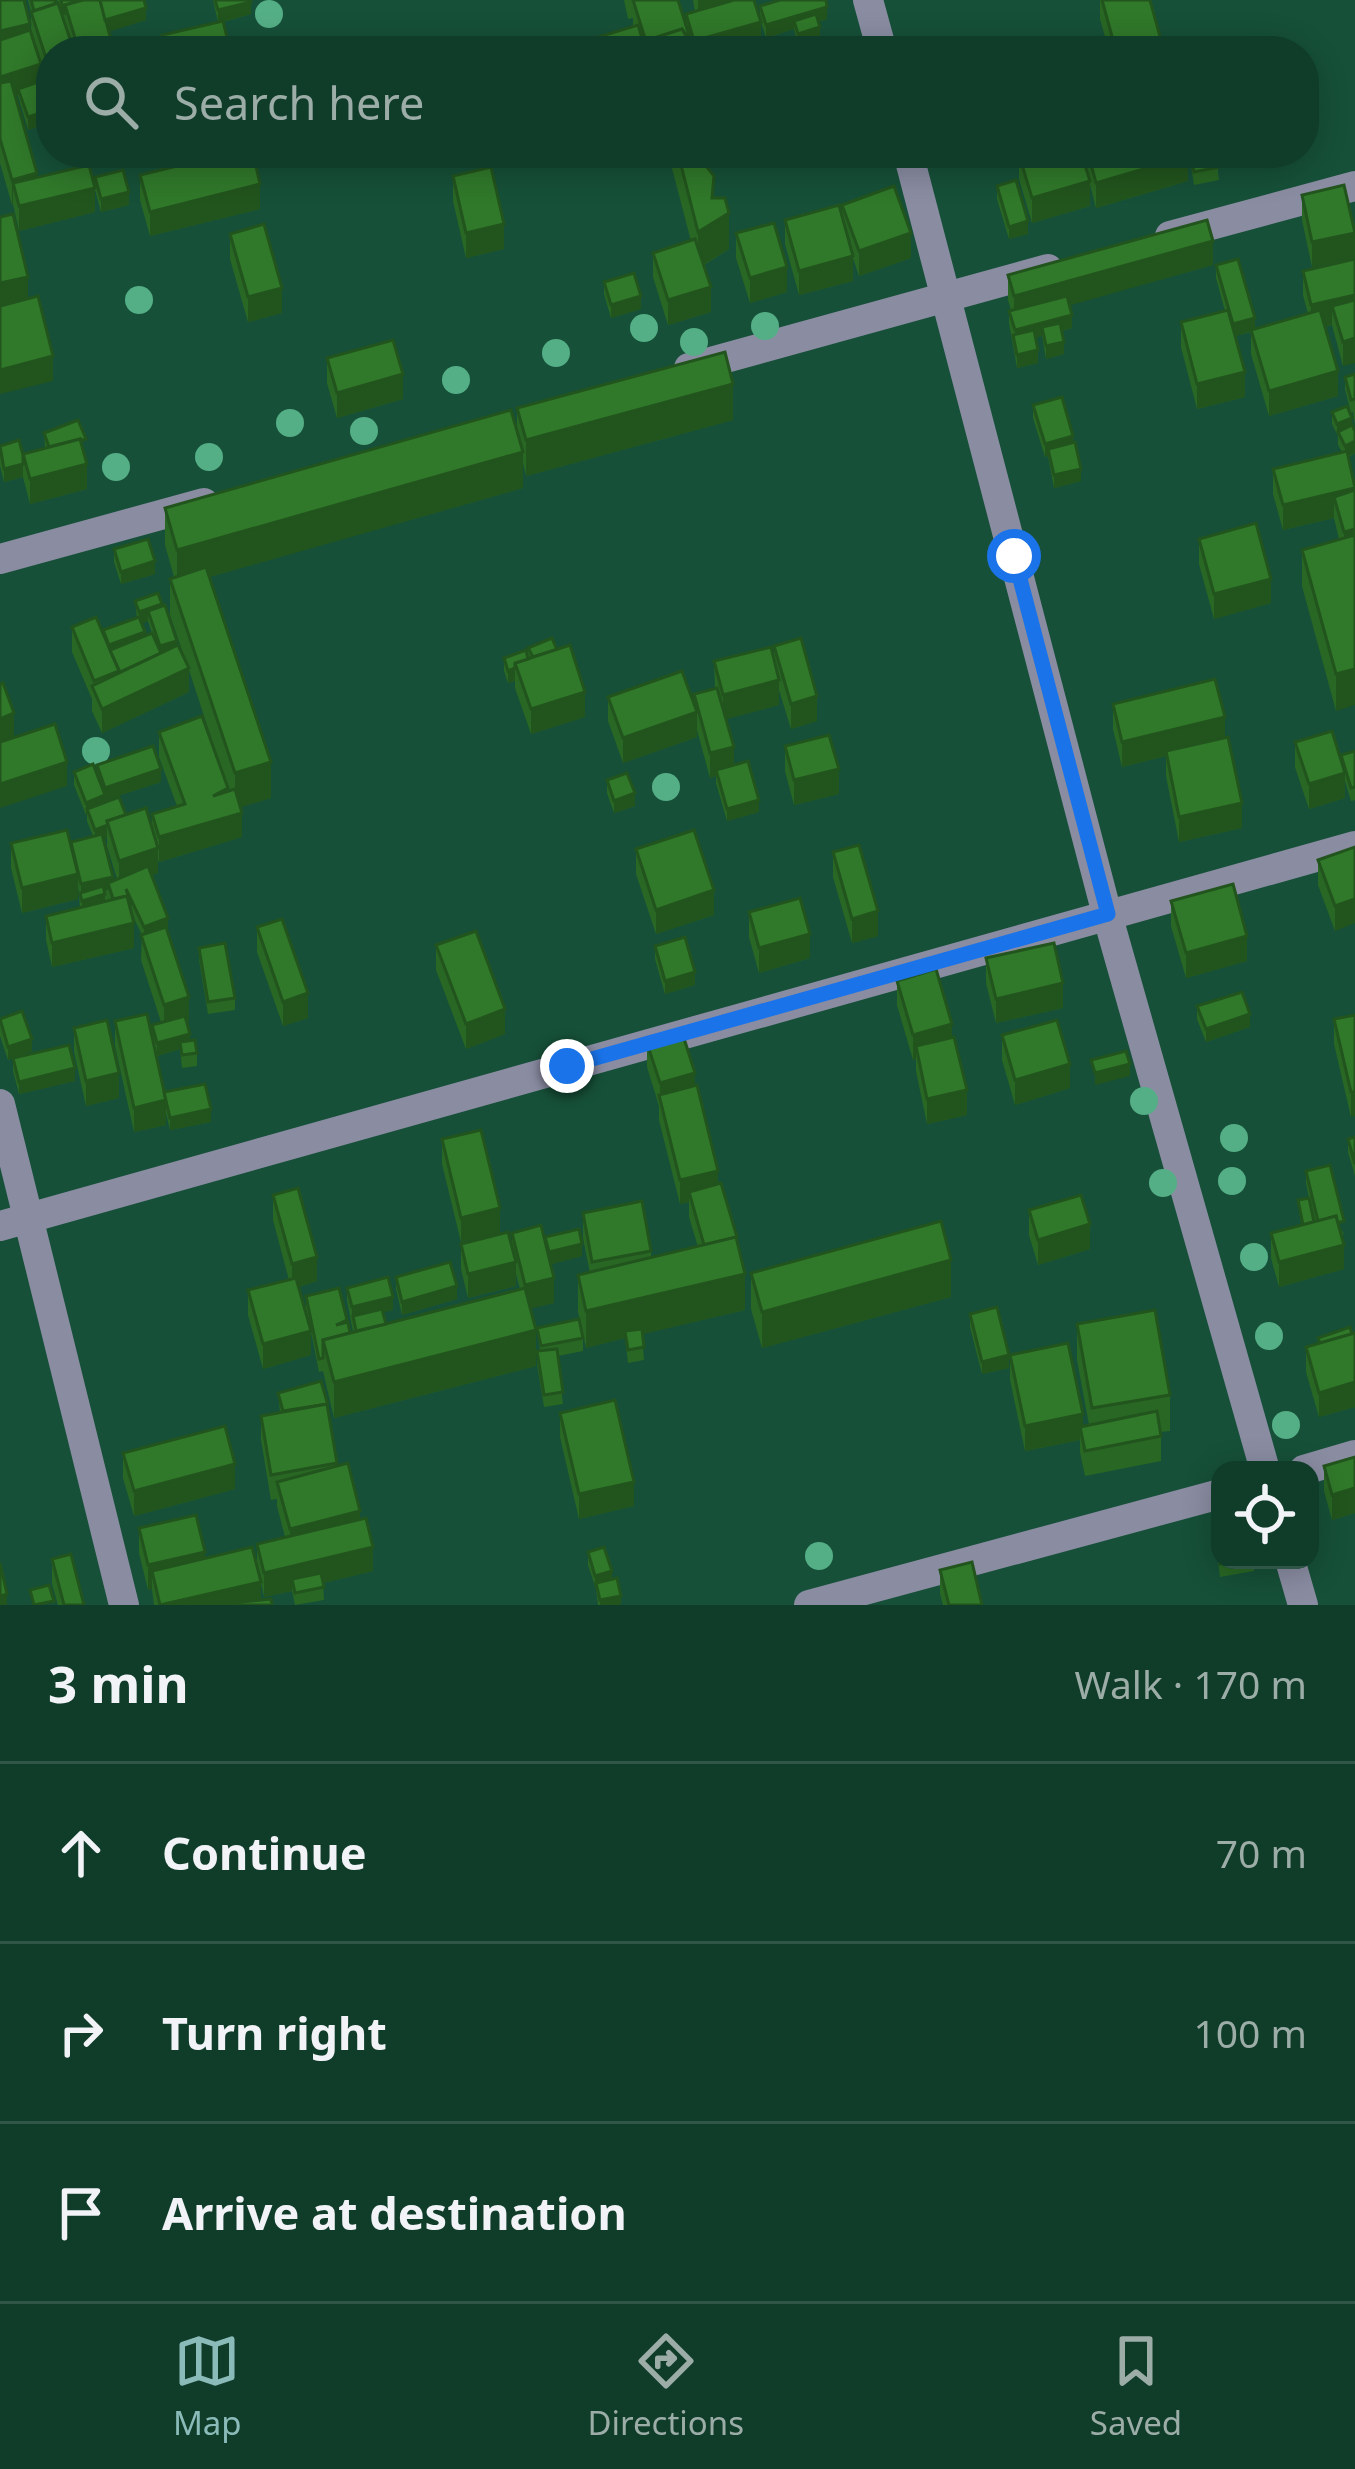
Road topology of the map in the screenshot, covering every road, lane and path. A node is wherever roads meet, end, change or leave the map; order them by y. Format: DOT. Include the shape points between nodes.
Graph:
graph roads {
  1 [pos="868,0"];
  2 [pos="877,36"];
  3 [pos="912,168"];
  4 [pos="1355,186"];
  5 [pos="1150,241"];
  6 [pos="1082,260"];
  7 [pos="946,297"];
  8 [pos="669,374"];
  9 [pos="231,495"];
  10 [pos="0,559"];
  11 [pos="1355,846"];
  12 [pos="1108,914"];
  13 [pos="0,1104"];
  14 [pos="14,1222"];
  15 [pos="1355,1455"];
  16 [pos="1262,1461"];
  17 [pos="1319,1466"];
  18 [pos="1211,1496"];
  19 [pos="1293,1569"];
  20 [pos="124,1605"];
  21 [pos="809,1605"];
  22 [pos="1303,1605"];
  1 -- 2 [label="street"];
  3 -- 7 [label="street"];
  4 -- 5 [label="street"];
  6 -- 7 [label="street"];
  7 -- 8 [label="street"];
  7 -- 12 [label="street"];
  9 -- 10 [label="street"];
  11 -- 12 [label="street"];
  12 -- 14 [label="street"];
  12 -- 16 [label="street"];
  13 -- 14 [label="street"];
  14 -- 20 [label="street"];
  15 -- 17 [label="street"];
  18 -- 21 [label="street"];
  19 -- 22 [label="street"];
}
